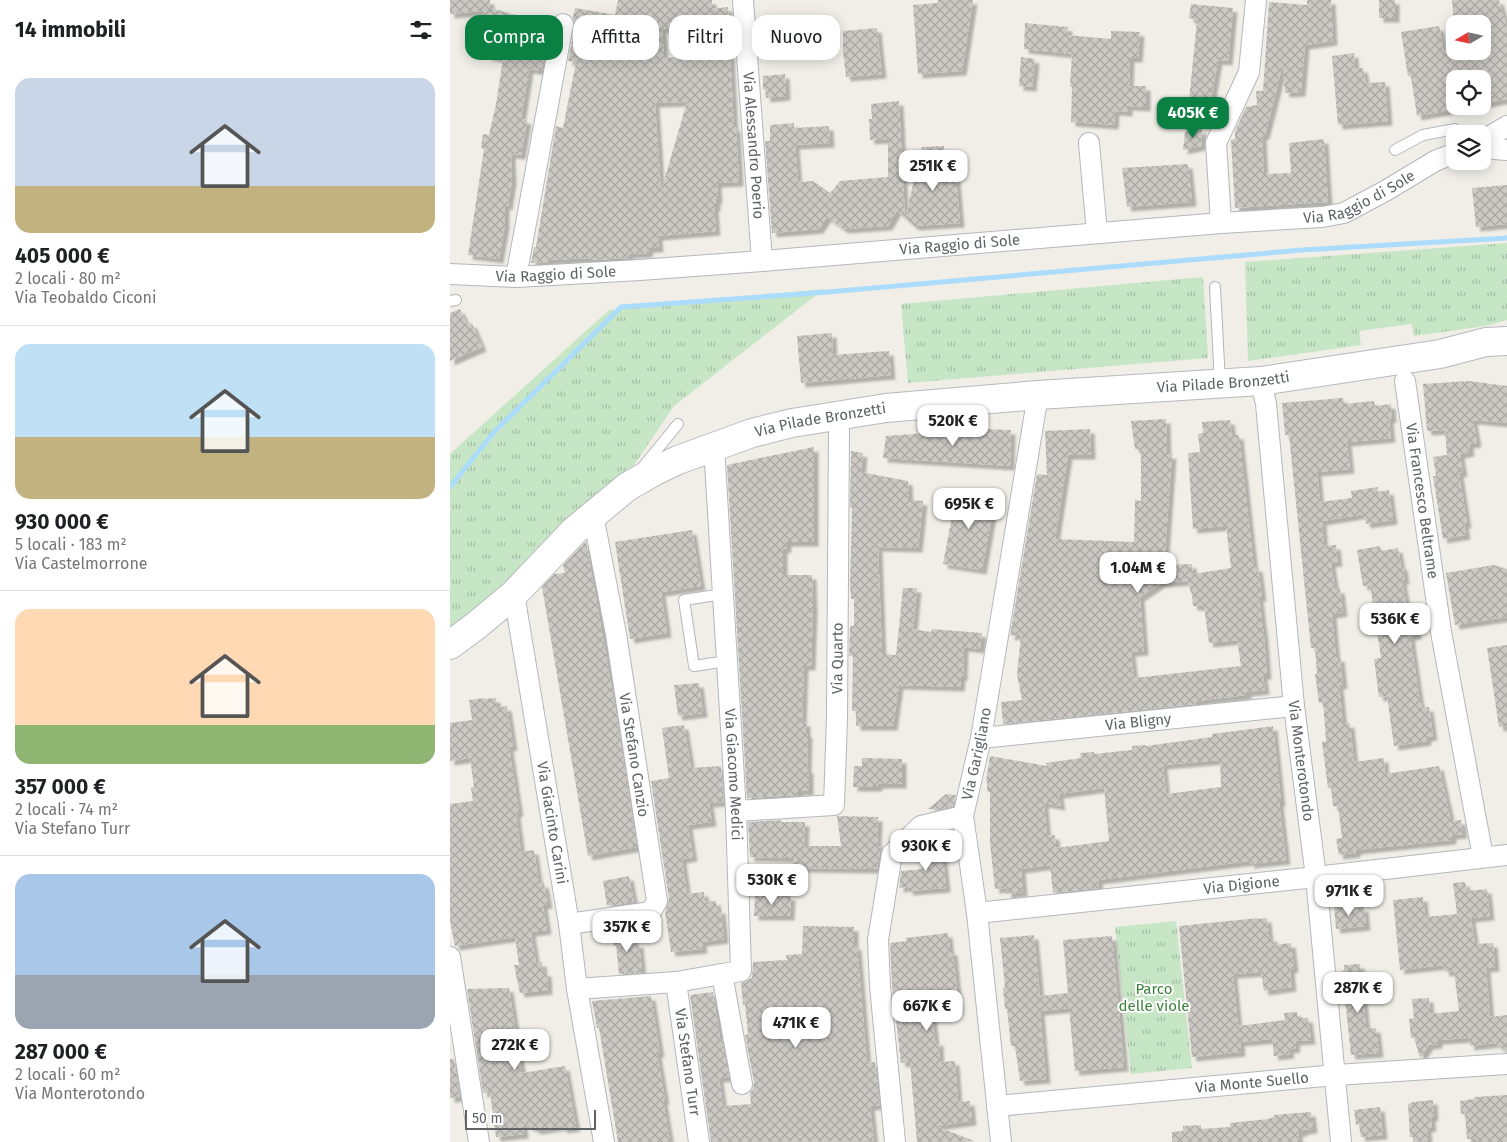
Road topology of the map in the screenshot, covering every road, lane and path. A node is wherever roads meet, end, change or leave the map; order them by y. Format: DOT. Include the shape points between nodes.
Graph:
graph roads {
  1 [pos="743,0"];
  2 [pos="1256,0"];
  3 [pos="556,60"];
  4 [pos="1507,126"];
  5 [pos="1446,131"];
  6 [pos="1491,136"];
  7 [pos="1089,143"];
  8 [pos="1491,149"];
  9 [pos="1395,150"];
  10 [pos="1507,150"];
  11 [pos="1446,157"];
  12 [pos="1221,223"];
  13 [pos="1097,233"];
  14 [pos="762,261"];
  15 [pos="450,274"];
  16 [pos="516,277"];
  17 [pos="1215,287"];
  18 [pos="1502,344"];
  19 [pos="1404,381"];
  20 [pos="1261,382"];
  21 [pos="1220,384"];
  22 [pos="1038,395"];
  23 [pos="842,414"];
  24 [pos="678,424"];
  25 [pos="714,446"];
  26 [pos="627,487"];
  27 [pos="594,515"];
  28 [pos="514,594"];
  29 [pos="723,594"];
  30 [pos="450,645"];
  31 [pos="727,669"];
  32 [pos="1294,706"];
  33 [pos="981,738"];
  34 [pos="736,811"];
  35 [pos="962,816"];
  36 [pos="1507,855"];
  37 [pos="1483,857"];
  38 [pos="1316,877"];
  39 [pos="977,913"];
  40 [pos="569,924"];
  41 [pos="450,958"];
  42 [pos="722,974"];
  43 [pos="676,982"];
  44 [pos="577,989"];
  45 [pos="1507,1064"];
  46 [pos="1336,1076"];
  47 [pos="742,1084"];
  48 [pos="997,1106"];
  49 [pos="478,1142"];
  50 [pos="604,1142"];
  51 [pos="699,1142"];
  52 [pos="895,1142"];
  53 [pos="1001,1142"];
  54 [pos="1341,1142"];
  1 -- 14 [label="street, Via Alessandro Poerio"];
  2 -- 12 [label="street" via="1249,72 1216,142"];
  3 -- 16 [label="street"];
  4 -- 6 [label="street"];
  5 -- 9 [label="lane" via="1423,135"];
  7 -- 13 [label="street"];
  8 -- 10 [label="street"];
  11 -- 12 [label="street, Via Raggio di Sole" via="1344,213"];
  12 -- 13 [label="street, Via Raggio di Sole"];
  13 -- 14 [label="street, Via Raggio di Sole"];
  14 -- 16 [label="street, Via Raggio di Sole"];
  15 -- 16 [label="street, Via Raggio di Sole"];
  17 -- 21 [label="lane"];
  18 -- 20 [label="main road, Via Pilade Bronzetti"];
  19 -- 37 [label="street, Via Francesco Beltrame" via="1441,632"];
  20 -- 21 [label="main road, Via Pilade Bronzetti"];
  20 -- 32 [label="street, Via Monterotondo" via="1266,404"];
  21 -- 22 [label="main road, Via Pilade Bronzetti"];
  22 -- 23 [label="main road, Via Pilade Bronzetti"];
  22 -- 33 [label="street, Via Garigliano"];
  23 -- 25 [label="main road, Via Pilade Bronzetti" via="752,433"];
  23 -- 34 [label="street, Via Quarto" via="839,428 834,805"];
  24 -- 26 [label="lane"];
  25 -- 26 [label="main road, Via Pilade Bronzetti"];
  25 -- 29 [label="street, Via Giacomo Medici" via="713,510"];
  26 -- 27 [label="main road, Via Pilade Bronzetti"];
  27 -- 28 [label="main road, Via Pilade Bronzetti" via="562,543"];
  27 -- 40 [label="street, Via Stefano Canzio" via="616,634 657,901 651,912"];
  28 -- 30 [label="main road, Via Pilade Bronzetti"];
  28 -- 40 [label="street, Via Giacinto Carini"];
  29 -- 31 [label="street, Via Giacomo Medici"];
  29 -- 31 [label="lane" via="684,600 694,666"];
  31 -- 34 [label="street, Via Giacomo Medici"];
  32 -- 33 [label="street, Via Bligny"];
  32 -- 38 [label="street, Via Monterotondo"];
  33 -- 35 [label="street, Via Garigliano"];
  34 -- 42 [label="street, Via Giacomo Medici" via="741,971"];
  35 -- 39 [label="street, Via Garigliano"];
  35 -- 52 [label="street" via="921,826 892,854 878,940"];
  36 -- 37 [label="street, Via Digione"];
  37 -- 38 [label="street, Via Digione"];
  38 -- 39 [label="street, Via Digione"];
  38 -- 46 [label="street, Via Monterotondo"];
  39 -- 48 [label="street, Via Garigliano"];
  40 -- 44 [label="street, Via Giacinto Carini"];
  41 -- 49 [label="street"];
  42 -- 43 [label="street"];
  42 -- 47 [label="street"];
  43 -- 44 [label="street"];
  43 -- 51 [label="street, Via Stefano Turr"];
  44 -- 50 [label="street, Via Giacinto Carini"];
  45 -- 46 [label="street, Via Monte Suello"];
  46 -- 48 [label="street, Via Monte Suello"];
  46 -- 54 [label="street, Via Monterotondo"];
  48 -- 53 [label="street, Via Garigliano"];
}
